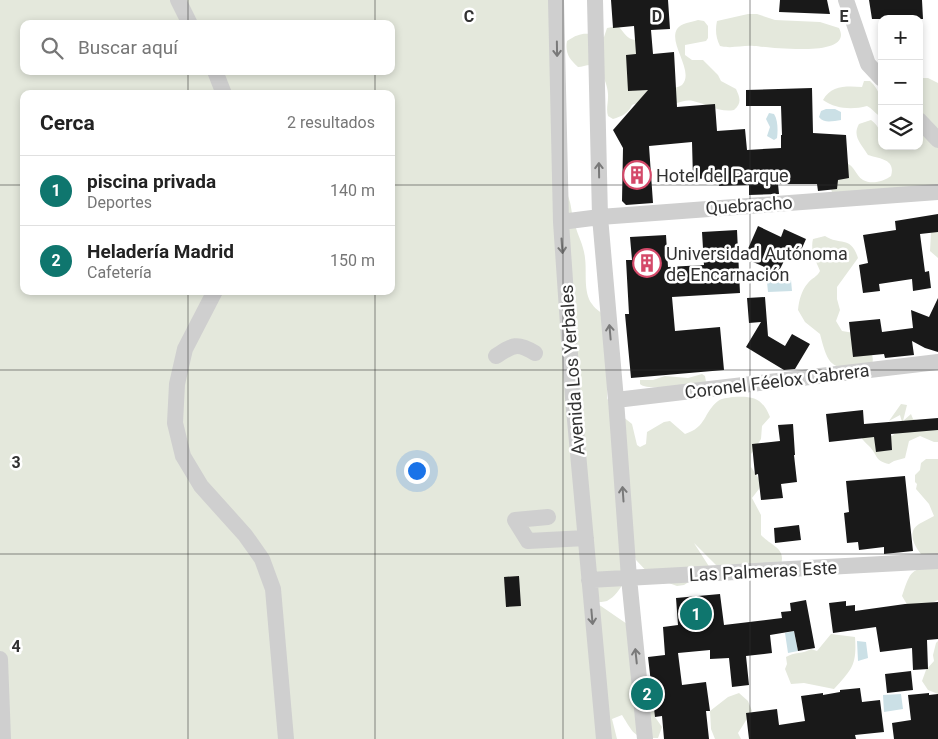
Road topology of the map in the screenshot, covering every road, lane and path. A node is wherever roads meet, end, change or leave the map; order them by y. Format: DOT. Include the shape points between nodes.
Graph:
graph roads {
  1 [pos="178,0"];
  2 [pos="556,0"];
  3 [pos="595,0"];
  4 [pos="846,0"];
  5 [pos="188,20"];
  6 [pos="217,75"];
  7 [pos="878,75"];
  8 [pos="222,90"];
  9 [pos="923,124"];
  10 [pos="938,140"];
  11 [pos="938,192"];
  12 [pos="600,217"];
  13 [pos="561,222"];
  14 [pos="213,295"];
  15 [pos="536,354"];
  16 [pos="496,356"];
  17 [pos="938,362"];
  18 [pos="616,400"];
  19 [pos="586,538"];
  20 [pos="550,539"];
  21 [pos="938,561"];
  22 [pos="629,578"];
  23 [pos="589,580"];
  24 [pos="0,659"];
  25 [pos="3,739"];
  26 [pos="286,739"];
  27 [pos="604,739"];
  28 [pos="645,739"];
  1 -- 5 [label="street"];
  2 -- 13 [label="street, Avenida Los Yerbales, one-way"];
  12 -- 3 [label="street, one-way"];
  4 -- 7 [label="street" via="868,64"];
  6 -- 8 [label="street"];
  9 -- 10 [label="street"];
  11 -- 12 [label="street, Quebracho"];
  12 -- 13 [label="street, Quebracho"];
  18 -- 12 [label="street, one-way"];
  13 -- 19 [label="street, Avenida Los Yerbales, one-way"];
  14 -- 26 [label="street" via="185,349 177,384 175,423 183,456 201,486 262,559 273,589"];
  15 -- 16 [label="street" via="523,346 509,347"];
  17 -- 18 [label="street, Coronel Féelox Cabrera"];
  22 -- 18 [label="street, one-way"];
  19 -- 20 [label="street"];
  19 -- 23 [label="street, Avenida Los Yerbales"];
  20 -- 20 [label="street" via="528,540 516,520 548,514"];
  21 -- 22 [label="street, Las Palmeras Este"];
  22 -- 23 [label="street, Las Palmeras Este"];
  28 -- 22 [label="street, one-way"];
  23 -- 27 [label="street, Avenida Los Yerbales, one-way"];
  24 -- 25 [label="street"];
}
